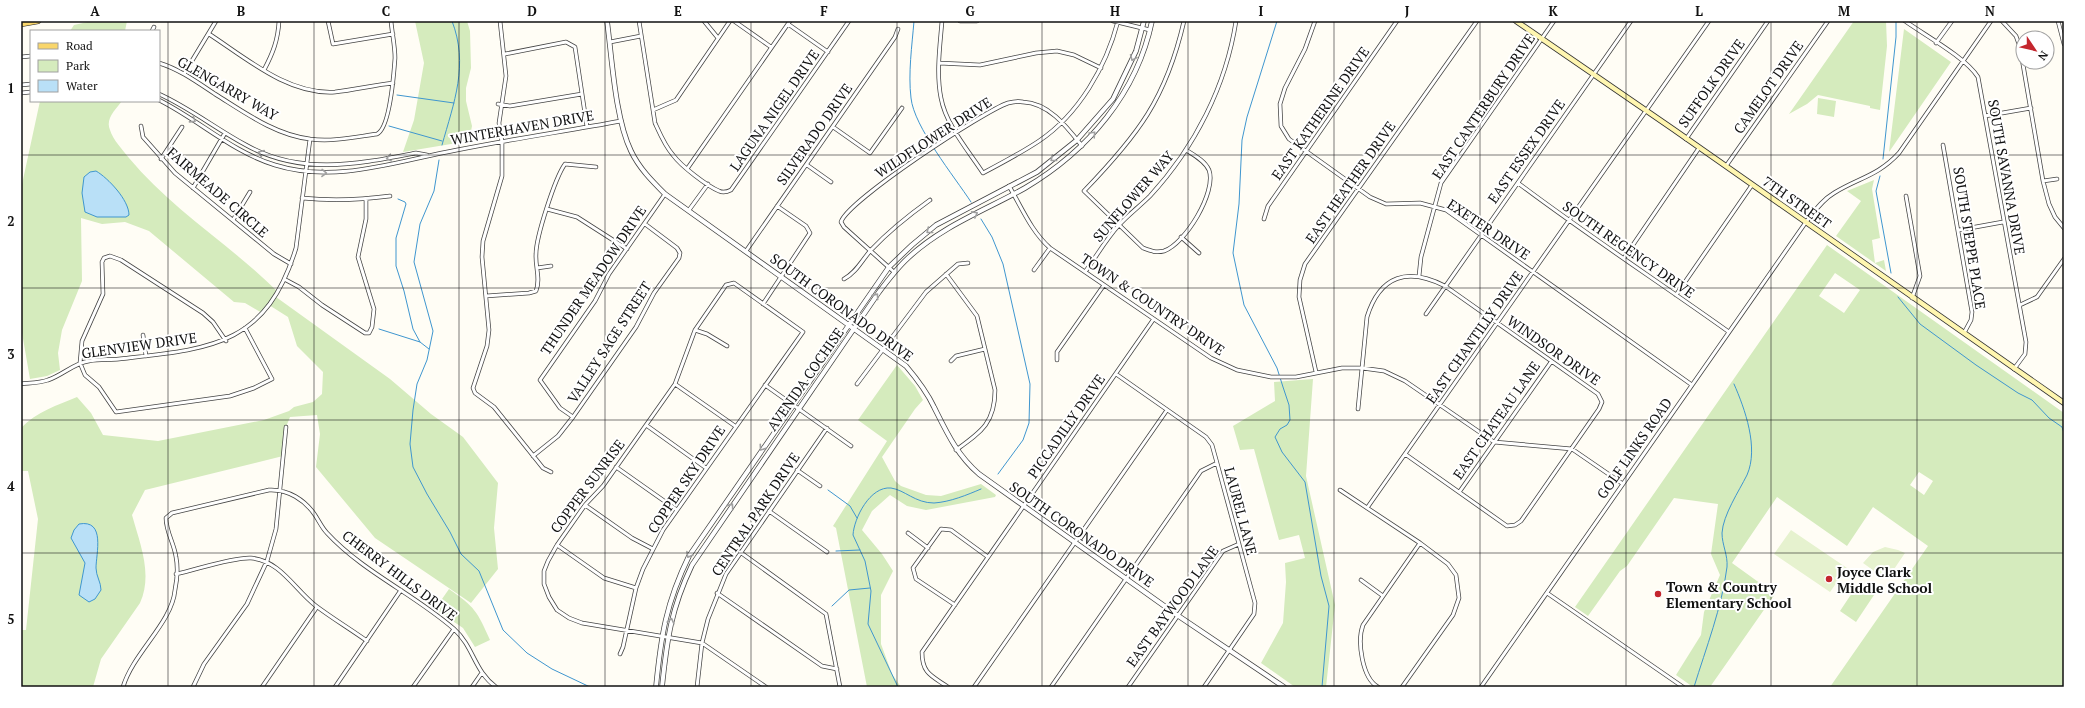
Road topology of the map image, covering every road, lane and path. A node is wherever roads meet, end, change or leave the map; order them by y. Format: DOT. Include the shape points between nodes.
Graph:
graph roads {
  1 [pos="38,21"];
  2 [pos="216,21"];
  3 [pos="279,21"];
  4 [pos="328,21"];
  5 [pos="391,21"];
  6 [pos="500,21"];
  7 [pos="607,21"];
  8 [pos="639,21"];
  9 [pos="704,21"];
  10 [pos="730,21"];
  11 [pos="734,21"];
  12 [pos="849,21"];
  13 [pos="942,21"];
  14 [pos="960,21"];
  15 [pos="977,21"];
  16 [pos="1113,21"];
  17 [pos="1144,21"];
  18 [pos="1152,21"];
  19 [pos="1184,21"];
  20 [pos="1236,21"];
  21 [pos="1315,21"];
  22 [pos="1398,21"];
  23 [pos="1477,21"];
  24 [pos="1516,21"];
  25 [pos="1554,21"];
  26 [pos="1631,21"];
  27 [pos="1709,21"];
  28 [pos="1768,21"];
  29 [pos="1828,21"];
  30 [pos="1905,21"];
  31 [pos="1952,21"];
  32 [pos="1991,21"];
  33 [pos="2002,21"];
  34 [pos="2058,21"];
  35 [pos="789,22"];
  36 [pos="1118,22"];
  37 [pos="21,24"];
  38 [pos="154,27"];
  39 [pos="1142,28"];
  40 [pos="898,29"];
  41 [pos="152,30"];
  42 [pos="1150,30"];
  43 [pos="208,34"];
  44 [pos="393,34"];
  45 [pos="642,36"];
  46 [pos="718,38"];
  47 [pos="1542,39"];
  48 [pos="610,42"];
  49 [pos="1936,43"];
  50 [pos="2064,44"];
  51 [pos="771,48"];
  52 [pos="828,52"];
  53 [pos="505,54"];
  54 [pos="1963,62"];
  55 [pos="160,63"];
  56 [pos="939,63"];
  57 [pos="1101,68"];
  58 [pos="264,70"];
  59 [pos="184,74"];
  60 [pos="1593,75"];
  61 [pos="393,83"];
  62 [pos="582,94"];
  63 [pos="160,95"];
  64 [pos="160,101"];
  65 [pos="499,104"];
  66 [pos="902,108"];
  67 [pos="2031,108"];
  68 [pos="653,110"];
  69 [pos="1646,110"];
  70 [pos="1985,116"];
  71 [pos="621,121"];
  72 [pos="1061,122"];
  73 [pos="141,126"];
  74 [pos="182,126"];
  75 [pos="587,127"];
  76 [pos="833,127"];
  77 [pos="225,133"];
  78 [pos="957,133"];
  79 [pos="221,139"];
  80 [pos="310,139"];
  81 [pos="1686,139"];
  82 [pos="1077,140"];
  83 [pos="502,142"];
  84 [pos="1943,145"];
  85 [pos="1082,146"];
  86 [pos="1699,148"];
  87 [pos="1186,150"];
  88 [pos="1306,152"];
  89 [pos="427,155"];
  90 [pos="161,159"];
  91 [pos="306,165"];
  92 [pos="807,165"];
  93 [pos="1726,166"];
  94 [pos="596,167"];
  95 [pos="687,169"];
  96 [pos="305,171"];
  97 [pos="2056,179"];
  98 [pos="2043,181"];
  99 [pos="831,182"];
  100 [pos="1518,183"];
  101 [pos="708,184"];
  102 [pos="1752,185"];
  103 [pos="1010,186"];
  104 [pos="193,188"];
  105 [pos="1360,188"];
  106 [pos="250,192"];
  107 [pos="665,194"];
  108 [pos="1014,194"];
  109 [pos="390,196"];
  110 [pos="1906,196"];
  111 [pos="302,198"];
  112 [pos="366,200"];
  113 [pos="930,200"];
  114 [pos="778,206"];
  115 [pos="1434,206"];
  116 [pos="547,209"];
  117 [pos="689,210"];
  118 [pos="1264,219"];
  119 [pos="232,220"];
  120 [pos="1568,221"];
  121 [pos="1806,222"];
  122 [pos="2003,222"];
  123 [pos="645,224"];
  124 [pos="1118,225"];
  125 [pos="2064,228"];
  126 [pos="1959,230"];
  127 [pos="1481,234"];
  128 [pos="1181,238"];
  129 [pos="1050,248"];
  130 [pos="627,249"];
  131 [pos="746,251"];
  132 [pos="871,251"];
  133 [pos="1199,253"];
  134 [pos="1624,258"];
  135 [pos="2064,259"];
  136 [pos="968,263"];
  137 [pos="291,264"];
  138 [pos="551,266"];
  139 [pos="889,267"];
  140 [pos="537,268"];
  141 [pos="1034,270"];
  142 [pos="894,272"];
  143 [pos="1085,272"];
  144 [pos="1533,272"];
  145 [pos="946,274"];
  146 [pos="782,276"];
  147 [pos="1419,276"];
  148 [pos="844,279"];
  149 [pos="286,280"];
  150 [pos="1104,285"];
  151 [pos="1445,286"];
  152 [pos="1676,295"];
  153 [pos="486,296"];
  154 [pos="1912,298"];
  155 [pos="763,304"];
  156 [pos="2020,305"];
  157 [pos="1426,314"];
  158 [pos="1153,320"];
  159 [pos="1496,323"];
  160 [pos="849,324"];
  161 [pos="245,328"];
  162 [pos="854,328"];
  163 [pos="695,330"];
  164 [pos="1729,332"];
  165 [pos="1964,333"];
  166 [pos="143,335"];
  167 [pos="226,341"];
  168 [pos="727,346"];
  169 [pos="883,348"];
  170 [pos="985,349"];
  171 [pos="146,356"];
  172 [pos="1058,360"];
  173 [pos="951,361"];
  174 [pos="1551,362"];
  175 [pos="80,363"];
  176 [pos="1362,368"];
  177 [pos="2014,369"];
  178 [pos="1316,372"];
  179 [pos="1116,374"];
  180 [pos="21,384"];
  181 [pos="675,384"];
  182 [pos="857,384"];
  183 [pos="765,385"];
  184 [pos="1692,385"];
  185 [pos="2064,403"];
  186 [pos="792,405"];
  187 [pos="1440,405"];
  188 [pos="798,408"];
  189 [pos="1358,409"];
  190 [pos="1167,410"];
  191 [pos="573,417"];
  192 [pos="646,425"];
  193 [pos="735,426"];
  194 [pos="286,427"];
  195 [pos="827,428"];
  196 [pos="1494,442"];
  197 [pos="851,446"];
  198 [pos="1572,449"];
  199 [pos="956,450"];
  200 [pos="1405,454"];
  201 [pos="533,456"];
  202 [pos="1217,463"];
  203 [pos="616,467"];
  204 [pos="706,468"];
  205 [pos="798,470"];
  206 [pos="551,472"];
  207 [pos="1623,484"];
  208 [pos="820,486"];
  209 [pos="281,490"];
  210 [pos="1340,490"];
  211 [pos="1460,491"];
  212 [pos="585,505"];
  213 [pos="1024,506"];
  214 [pos="1367,508"];
  215 [pos="677,510"];
  216 [pos="769,511"];
  217 [pos="908,533"];
  218 [pos="1074,543"];
  219 [pos="1420,543"];
  220 [pos="1239,544"];
  221 [pos="557,545"];
  222 [pos="928,548"];
  223 [pos="653,549"];
  224 [pos="740,552"];
  225 [pos="827,552"];
  226 [pos="988,556"];
  227 [pos="266,561"];
  228 [pos="176,574"];
  229 [pos="1126,579"];
  230 [pos="1361,580"];
  231 [pos="636,588"];
  232 [pos="401,590"];
  233 [pos="717,593"];
  234 [pos="1547,593"];
  235 [pos="1383,596"];
  236 [pos="955,605"];
  237 [pos="317,607"];
  238 [pos="1177,615"];
  239 [pos="454,629"];
  240 [pos="626,630"];
  241 [pos="661,636"];
  242 [pos="667,637"];
  243 [pos="366,641"];
  244 [pos="702,643"];
  245 [pos="1230,650"];
  246 [pos="620,654"];
  247 [pos="837,669"];
  248 [pos="481,674"];
  249 [pos="123,687"];
  250 [pos="193,687"];
  251 [pos="262,687"];
  252 [pos="335,687"];
  253 [pos="413,687"];
  254 [pos="472,687"];
  255 [pos="496,687"];
  256 [pos="656,687"];
  257 [pos="662,687"];
  258 [pos="697,687"];
  259 [pos="766,687"];
  260 [pos="840,687"];
  261 [pos="948,687"];
  262 [pos="974,687"];
  263 [pos="1051,687"];
  264 [pos="1128,687"];
  265 [pos="1204,687"];
  266 [pos="1284,687"];
  267 [pos="1378,687"];
  268 [pos="1402,687"];
  269 [pos="1481,687"];
  270 [pos="1683,687"];
  1 -- 37 [label="main road"];
  2 -- 43 [label="street"];
  3 -- 58 [label="street" via="279,37"];
  4 -- 44 [label="street" via="333,44"];
  5 -- 44 [label="street"];
  6 -- 53 [label="street"];
  7 -- 48 [label="street, SOUTH CORONADO DRIVE"];
  8 -- 45 [label="street"];
  9 -- 46 [label="street"];
  10 -- 46 [label="street"];
  11 -- 51 [label="street"];
  12 -- 52 [label="street, LAGUNA NIGEL DRIVE"];
  13 -- 56 [label="street"];
  14 -- 15 [label="street"];
  16 -- 36 [label="street"];
  17 -- 39 [label="street, AVENIDA COCHISE"];
  18 -- 42 [label="street, AVENIDA COCHISE"];
  19 -- 124 [label="street" via="1169,75 1148,116 1115,158 1084,191"];
  20 -- 87 [label="street, SUNFLOWER WAY" via="1232,48 1220,85 1204,120"];
  21 -- 88 [label="street, EXETER DRIVE" via="1280,104 1282,126 1289,139"];
  22 -- 88 [label="street, EAST KATHERINE DRIVE"];
  23 -- 105 [label="street, EAST HEATHER DRIVE"];
  24 -- 47 [label="main road, 7TH STREET"];
  25 -- 47 [label="street, EAST CANTERBURY DRIVE"];
  26 -- 60 [label="street, EAST ESSEX DRIVE"];
  27 -- 69 [label="street, EAST CHANTILLY DRIVE"];
  28 -- 81 [label="street, SUFFOLK DRIVE"];
  29 -- 93 [label="street, CAMELOT DRIVE"];
  30 -- 49 [label="street, SOUTH SAVANNA DRIVE"];
  31 -- 49 [label="street"];
  32 -- 54 [label="street, GOLF LINKS ROAD"];
  33 -- 67 [label="street" via="2016,36 2020,47"];
  34 -- 50 [label="street"];
  35 -- 51 [label="street"];
  35 -- 52 [label="street"];
  36 -- 39 [label="street"];
  36 -- 57 [label="street"];
  38 -- 41 [label="street"];
  39 -- 42 [label="street"];
  39 -- 82 [label="street, AVENIDA COCHISE, one-way" via="1133,58 1113,99"];
  40 -- 76 [label="street, SILVERADO DRIVE"];
  85 -- 42 [label="street, AVENIDA COCHISE, one-way" via="1113,109 1133,76"];
  43 -- 58 [label="street"];
  43 -- 59 [label="street"];
  44 -- 61 [label="street"];
  45 -- 48 [label="street"];
  45 -- 68 [label="street"];
  46 -- 68 [label="street" via="676,100"];
  47 -- 60 [label="main road, 7TH STREET"];
  47 -- 115 [label="street, EAST CANTERBURY DRIVE" via="1441,183"];
  48 -- 71 [label="street, SOUTH CORONADO DRIVE"];
  49 -- 54 [label="street, SOUTH SAVANNA DRIVE"];
  51 -- 95 [label="street"];
  52 -- 101 [label="street, LAGUNA NIGEL DRIVE" via="731,190 719,191"];
  53 -- 62 [label="street" via="566,42 571,44 574,47"];
  53 -- 65 [label="street" via="506,76"];
  54 -- 70 [label="street, SOUTH SAVANNA DRIVE" via="1973,69 1978,77"];
  54 -- 121 [label="street, GOLF LINKS ROAD" via="1916,131 1887,166 1833,194"];
  55 -- 59 [label="street, GLENGARRY WAY"];
  56 -- 57 [label="street" via="980,64 1057,51 1074,55"];
  56 -- 78 [label="street" via="938,83 941,100"];
  57 -- 72 [label="street" via="1083,97"];
  58 -- 61 [label="street" via="296,87 317,91 335,92"];
  59 -- 80 [label="street, GLENGARRY WAY" via="260,122 283,132"];
  60 -- 69 [label="main road, 7TH STREET"];
  60 -- 100 [label="street, EAST ESSEX DRIVE"];
  61 -- 80 [label="street, GLENGARRY WAY" via="389,107 380,133"];
  62 -- 65 [label="street" via="510,106"];
  62 -- 75 [label="street"];
  63 -- 77 [label="street, WINTERHAVEN DRIVE"];
  64 -- 79 [label="street, WINTERHAVEN DRIVE, one-way"];
  65 -- 83 [label="street"];
  66 -- 76 [label="street" via="870,153"];
  67 -- 70 [label="street"];
  67 -- 98 [label="street"];
  68 -- 95 [label="street" via="655,123 666,147"];
  69 -- 81 [label="main road, 7TH STREET"];
  69 -- 120 [label="street, EAST CHANTILLY DRIVE"];
  70 -- 122 [label="street, SOUTH SAVANNA DRIVE"];
  71 -- 75 [label="street, WINTERHAVEN DRIVE"];
  71 -- 107 [label="street, SOUTH CORONADO DRIVE" via="631,151 646,174"];
  72 -- 78 [label="street, WILDFLOWER DRIVE" via="1048,110 1035,103 1009,102"];
  72 -- 78 [label="street" via="1040,140 983,173"];
  72 -- 82 [label="street, WILDFLOWER DRIVE"];
  73 -- 90 [label="street, FAIRMEADE CIRCLE" via="143,136"];
  74 -- 90 [label="street"];
  75 -- 83 [label="street, WINTERHAVEN DRIVE"];
  76 -- 92 [label="street, SILVERADO DRIVE"];
  77 -- 79 [label="street"];
  91 -- 77 [label="street, WINTERHAVEN DRIVE, one-way" via="268,156"];
  78 -- 132 [label="street, WILDFLOWER DRIVE" via="883,181 842,217 844,227"];
  79 -- 96 [label="street, WINTERHAVEN DRIVE" via="266,162"];
  79 -- 104 [label="street"];
  80 -- 91 [label="street, GLENVIEW DRIVE"];
  81 -- 86 [label="main road, 7TH STREET"];
  82 -- 85 [label="street, WILDFLOWER DRIVE"];
  82 -- 103 [label="street, AVENIDA COCHISE, one-way" via="1037,172"];
  83 -- 89 [label="street, WINTERHAVEN DRIVE"];
  83 -- 153 [label="street" via="502,176 483,241"];
  84 -- 126 [label="street, SOUTH STEPPE PLACE"];
  85 -- 108 [label="street, AVENIDA COCHISE" via="1053,170"];
  86 -- 93 [label="main road, 7TH STREET"];
  86 -- 134 [label="street"];
  87 -- 124 [label="street, SUNFLOWER WAY" via="1150,196"];
  87 -- 128 [label="street" via="1205,163 1211,181 1201,212"];
  88 -- 105 [label="street, EXETER DRIVE"];
  88 -- 118 [label="street, EAST KATHERINE DRIVE" via="1268,206"];
  89 -- 91 [label="street, WINTERHAVEN DRIVE, one-way" via="416,153 344,166"];
  96 -- 89 [label="street, WINTERHAVEN DRIVE, one-way" via="349,171 416,160"];
  90 -- 104 [label="street, FAIRMEADE CIRCLE"];
  91 -- 96 [label="street, GLENVIEW DRIVE"];
  92 -- 99 [label="street"];
  92 -- 114 [label="street, SILVERADO DRIVE"];
  93 -- 102 [label="main road, 7TH STREET"];
  94 -- 116 [label="street" via="565,164"];
  95 -- 101 [label="street"];
  96 -- 111 [label="street, GLENVIEW DRIVE"];
  97 -- 98 [label="street"];
  98 -- 125 [label="street" via="2052,210"];
  100 -- 120 [label="street, SOUTH REGENCY DRIVE"];
  100 -- 127 [label="street, EAST ESSEX DRIVE"];
  101 -- 117 [label="street"];
  102 -- 121 [label="main road, 7TH STREET"];
  102 -- 152 [label="street"];
  103 -- 108 [label="street, TOWN & COUNTRY DRIVE"];
  103 -- 139 [label="street, AVENIDA COCHISE, one-way" via="936,225"];
  104 -- 119 [label="street, FAIRMEADE CIRCLE"];
  105 -- 115 [label="street, EXETER DRIVE" via="1370,197 1386,204"];
  105 -- 178 [label="street, EAST HEATHER DRIVE" via="1305,264 1300,280 1299,297"];
  106 -- 119 [label="street"];
  107 -- 117 [label="street, SOUTH CORONADO DRIVE"];
  107 -- 123 [label="street, THUNDER MEADOW DRIVE"];
  108 -- 129 [label="street, TOWN & COUNTRY DRIVE" via="1031,227"];
  142 -- 108 [label="street, AVENIDA COCHISE, one-way" via="935,237"];
  109 -- 112 [label="street"];
  110 -- 154 [label="street" via="1920,276"];
  111 -- 112 [label="street"];
  111 -- 137 [label="street, GLENVIEW DRIVE" via="296,248"];
  112 -- 149 [label="street" via="366,219 358,257 374,309 369,333 365,333 322,305 299,286"];
  113 -- 132 [label="street" via="899,223"];
  114 -- 131 [label="street, SILVERADO DRIVE"];
  114 -- 146 [label="street" via="806,226 810,233"];
  115 -- 127 [label="street, EXETER DRIVE" via="1446,210"];
  115 -- 147 [label="street, EAST CANTERBURY DRIVE" via="1421,257"];
  116 -- 130 [label="street" via="577,217"];
  116 -- 140 [label="street" via="536,253"];
  117 -- 131 [label="street, SOUTH CORONADO DRIVE"];
  119 -- 137 [label="street, FAIRMEADE CIRCLE" via="274,254"];
  120 -- 134 [label="street, SOUTH REGENCY DRIVE"];
  120 -- 144 [label="street, EAST CHANTILLY DRIVE"];
  121 -- 154 [label="main road, 7TH STREET"];
  121 -- 164 [label="street, GOLF LINKS ROAD"];
  122 -- 126 [label="street"];
  122 -- 156 [label="street, SOUTH SAVANNA DRIVE"];
  123 -- 130 [label="street, THUNDER MEADOW DRIVE"];
  123 -- 191 [label="street, VALLEY SAGE STREET" via="677,248 679,258 654,293 636,327"];
  124 -- 128 [label="street" via="1143,248 1155,252 1170,249"];
  124 -- 143 [label="street, SUNFLOWER WAY"];
  126 -- 165 [label="street, SOUTH STEPPE PLACE" via="1972,312"];
  127 -- 144 [label="street, EXETER DRIVE"];
  127 -- 151 [label="street, EAST ESSEX DRIVE"];
  128 -- 133 [label="street"];
  129 -- 141 [label="street"];
  129 -- 143 [label="street, TOWN & COUNTRY DRIVE"];
  130 -- 191 [label="street, THUNDER MEADOW DRIVE" via="609,274 595,301 540,380 560,408"];
  131 -- 146 [label="street, SOUTH CORONADO DRIVE"];
  132 -- 139 [label="street"];
  132 -- 148 [label="street" via="851,275"];
  134 -- 152 [label="street, SOUTH REGENCY DRIVE"];
  135 -- 156 [label="street" via="2037,297"];
  136 -- 145 [label="street" via="958,264"];
  137 -- 149 [label="street, GLENVIEW DRIVE"];
  138 -- 140 [label="street"];
  139 -- 142 [label="street"];
  139 -- 160 [label="street, AVENIDA COCHISE"];
  140 -- 153 [label="street" via="536,291"];
  162 -- 142 [label="street, AVENIDA COCHISE, one-way"];
  143 -- 150 [label="street, TOWN & COUNTRY DRIVE"];
  144 -- 159 [label="street, EAST CHANTILLY DRIVE"];
  144 -- 184 [label="street, EXETER DRIVE"];
  145 -- 169 [label="street" via="926,292"];
  145 -- 170 [label="street" via="977,316"];
  146 -- 155 [label="street"];
  146 -- 160 [label="street, SOUTH CORONADO DRIVE"];
  147 -- 151 [label="street, WINDSOR DRIVE"];
  147 -- 176 [label="street" via="1406,276 1384,286 1371,303 1367,317"];
  149 -- 161 [label="street, GLENVIEW DRIVE" via="269,305"];
  150 -- 158 [label="street, TOWN & COUNTRY DRIVE"];
  150 -- 172 [label="street" via="1057,352"];
  151 -- 157 [label="street, EAST ESSEX DRIVE"];
  151 -- 159 [label="street, WINDSOR DRIVE"];
  152 -- 164 [label="street, SOUTH REGENCY DRIVE"];
  153 -- 201 [label="street" via="489,330 487,346 473,388 475,393 494,406"];
  154 -- 165 [label="main road, 7TH STREET"];
  155 -- 163 [label="street, COPPER SUNRISE" via="734,283 730,283 726,285"];
  155 -- 183 [label="street, COPPER SKY DRIVE" via="803,332"];
  156 -- 177 [label="street, SOUTH SAVANNA DRIVE" via="2026,348 2025,354"];
  158 -- 178 [label="street, TOWN & COUNTRY DRIVE" via="1211,358 1237,370 1271,377 1296,377"];
  158 -- 179 [label="street, PICCADILLY DRIVE"];
  159 -- 174 [label="street, WINDSOR DRIVE"];
  159 -- 187 [label="street, EAST CHANTILLY DRIVE"];
  160 -- 162 [label="street, SOUTH CORONADO DRIVE"];
  160 -- 186 [label="street, AVENIDA COCHISE"];
  161 -- 167 [label="street, GLENVIEW DRIVE"];
  161 -- 175 [label="street" via="272,379 230,396 116,412 99,387 85,375"];
  162 -- 169 [label="street, SOUTH CORONADO DRIVE"];
  162 -- 188 [label="street, AVENIDA COCHISE"];
  163 -- 168 [label="street" via="708,334"];
  163 -- 181 [label="street, COPPER SUNRISE"];
  164 -- 184 [label="street, GOLF LINKS ROAD"];
  165 -- 177 [label="main road, 7TH STREET"];
  166 -- 171 [label="street"];
  167 -- 171 [label="street, GLENVIEW DRIVE" via="193,350"];
  167 -- 175 [label="street" via="213,322 203,313 121,260 110,256 102,262 103,294 82,341"];
  169 -- 182 [label="street"];
  169 -- 199 [label="street, SOUTH CORONADO DRIVE" via="906,366 921,385"];
  170 -- 173 [label="street" via="956,356"];
  170 -- 199 [label="street" via="995,390 993,411 990,420 978,434"];
  171 -- 175 [label="street, GLENVIEW DRIVE"];
  174 -- 196 [label="street, EAST CHATEAU LANE"];
  174 -- 198 [label="street, WINDSOR DRIVE" via="1598,394 1602,402"];
  175 -- 180 [label="street, GLENVIEW DRIVE" via="48,380"];
  176 -- 178 [label="street, TOWN & COUNTRY DRIVE"];
  176 -- 187 [label="street, TOWN & COUNTRY DRIVE" via="1384,372 1398,378"];
  176 -- 189 [label="street"];
  177 -- 185 [label="main road, 7TH STREET"];
  179 -- 190 [label="street, LAUREL LANE"];
  179 -- 213 [label="street, PICCADILLY DRIVE"];
  181 -- 192 [label="street, COPPER SUNRISE"];
  181 -- 193 [label="street"];
  183 -- 186 [label="street"];
  183 -- 193 [label="street, COPPER SKY DRIVE"];
  184 -- 207 [label="street, GOLF LINKS ROAD"];
  186 -- 188 [label="street"];
  186 -- 241 [label="street, AVENIDA COCHISE, one-way" via="689,556 675,585"];
  187 -- 196 [label="street, TOWN & COUNTRY DRIVE"];
  187 -- 200 [label="street, EAST CHANTILLY DRIVE"];
  188 -- 195 [label="street"];
  242 -- 188 [label="street, AVENIDA COCHISE, one-way" via="681,589 692,564"];
  190 -- 202 [label="street, LAUREL LANE" via="1206,437 1212,445"];
  190 -- 218 [label="street"];
  191 -- 201 [label="street, VALLEY SAGE STREET" via="558,436"];
  192 -- 203 [label="street, COPPER SUNRISE"];
  192 -- 204 [label="street"];
  193 -- 204 [label="street, COPPER SKY DRIVE"];
  194 -- 209 [label="street"];
  195 -- 197 [label="street"];
  195 -- 205 [label="street, CENTRAL PARK DRIVE"];
  196 -- 198 [label="street, TOWN & COUNTRY DRIVE"];
  196 -- 211 [label="street, EAST CHATEAU LANE"];
  198 -- 207 [label="street, TOWN & COUNTRY DRIVE"];
  198 -- 211 [label="street" via="1521,521 1515,525 1507,526"];
  199 -- 213 [label="street, SOUTH CORONADO DRIVE" via="979,474"];
  200 -- 211 [label="street"];
  200 -- 214 [label="street, EAST CHANTILLY DRIVE"];
  201 -- 206 [label="street" via="542,468"];
  202 -- 220 [label="street, LAUREL LANE"];
  202 -- 229 [label="street" via="1201,471"];
  203 -- 212 [label="street, COPPER SUNRISE"];
  203 -- 215 [label="street"];
  204 -- 215 [label="street, COPPER SKY DRIVE"];
  205 -- 208 [label="street"];
  205 -- 216 [label="street, CENTRAL PARK DRIVE"];
  207 -- 234 [label="street, GOLF LINKS ROAD"];
  209 -- 227 [label="street" via="276,529"];
  209 -- 228 [label="street" via="269,490 172,513 166,518 166,526 176,556"];
  209 -- 232 [label="street, CHERRY HILLS DRIVE" via="300,500 314,514 326,533 362,563"];
  210 -- 214 [label="street"];
  212 -- 221 [label="street, COPPER SUNRISE"];
  212 -- 223 [label="street" via="632,538"];
  213 -- 218 [label="street, SOUTH CORONADO DRIVE"];
  213 -- 226 [label="street, PICCADILLY DRIVE"];
  214 -- 219 [label="street"];
  215 -- 223 [label="street, COPPER SKY DRIVE"];
  216 -- 224 [label="street, CENTRAL PARK DRIVE"];
  216 -- 225 [label="street"];
  217 -- 222 [label="street"];
  218 -- 229 [label="street, SOUTH CORONADO DRIVE"];
  218 -- 262 [label="street"];
  219 -- 235 [label="street"];
  219 -- 268 [label="street" via="1448,564 1456,575 1459,598 1453,615"];
  220 -- 238 [label="street, EAST BAYWOOD LANE" via="1223,551"];
  220 -- 245 [label="street, LAUREL LANE" via="1255,603 1254,614"];
  221 -- 231 [label="street" via="604,578"];
  221 -- 240 [label="street, COPPER SUNRISE" via="544,571 544,584 557,610 582,623"];
  222 -- 226 [label="street" via="941,529 951,530"];
  222 -- 236 [label="street" via="914,568 916,579"];
  223 -- 231 [label="street, COPPER SKY DRIVE"];
  224 -- 233 [label="street, CENTRAL PARK DRIVE"];
  224 -- 247 [label="street" via="826,614"];
  226 -- 236 [label="street, PICCADILLY DRIVE"];
  227 -- 228 [label="street" via="250,558"];
  227 -- 237 [label="street" via="281,571 300,593"];
  227 -- 250 [label="street" via="247,604 204,664"];
  228 -- 249 [label="street" via="175,592 169,611 133,664"];
  229 -- 238 [label="street, SOUTH CORONADO DRIVE"];
  229 -- 263 [label="street"];
  230 -- 235 [label="street"];
  231 -- 240 [label="street, COPPER SKY DRIVE"];
  232 -- 239 [label="street, CHERRY HILLS DRIVE"];
  232 -- 243 [label="street"];
  233 -- 244 [label="street, CENTRAL PARK DRIVE"];
  233 -- 247 [label="street" via="822,666"];
  234 -- 269 [label="street, GOLF LINKS ROAD"];
  234 -- 270 [label="street"];
  235 -- 267 [label="street" via="1360,633 1366,671 1372,684"];
  236 -- 261 [label="street, PICCADILLY DRIVE" via="922,652 922,665"];
  237 -- 243 [label="street"];
  237 -- 251 [label="street"];
  238 -- 245 [label="street, SOUTH CORONADO DRIVE"];
  238 -- 264 [label="street, EAST BAYWOOD LANE"];
  239 -- 248 [label="street, CHERRY HILLS DRIVE" via="468,645"];
  239 -- 253 [label="street"];
  240 -- 241 [label="street, COPPER SUNRISE"];
  240 -- 246 [label="street, COPPER SKY DRIVE"];
  241 -- 242 [label="street, COPPER SUNRISE"];
  241 -- 256 [label="street, AVENIDA COCHISE"];
  242 -- 244 [label="street, COPPER SUNRISE"];
  242 -- 257 [label="street, AVENIDA COCHISE"];
  243 -- 252 [label="street"];
  244 -- 258 [label="street, CENTRAL PARK DRIVE"];
  244 -- 259 [label="street"];
  245 -- 265 [label="street, LAUREL LANE"];
  245 -- 266 [label="street, SOUTH CORONADO DRIVE"];
  247 -- 260 [label="street"];
  248 -- 254 [label="street"];
  248 -- 255 [label="street, CHERRY HILLS DRIVE"];
}
